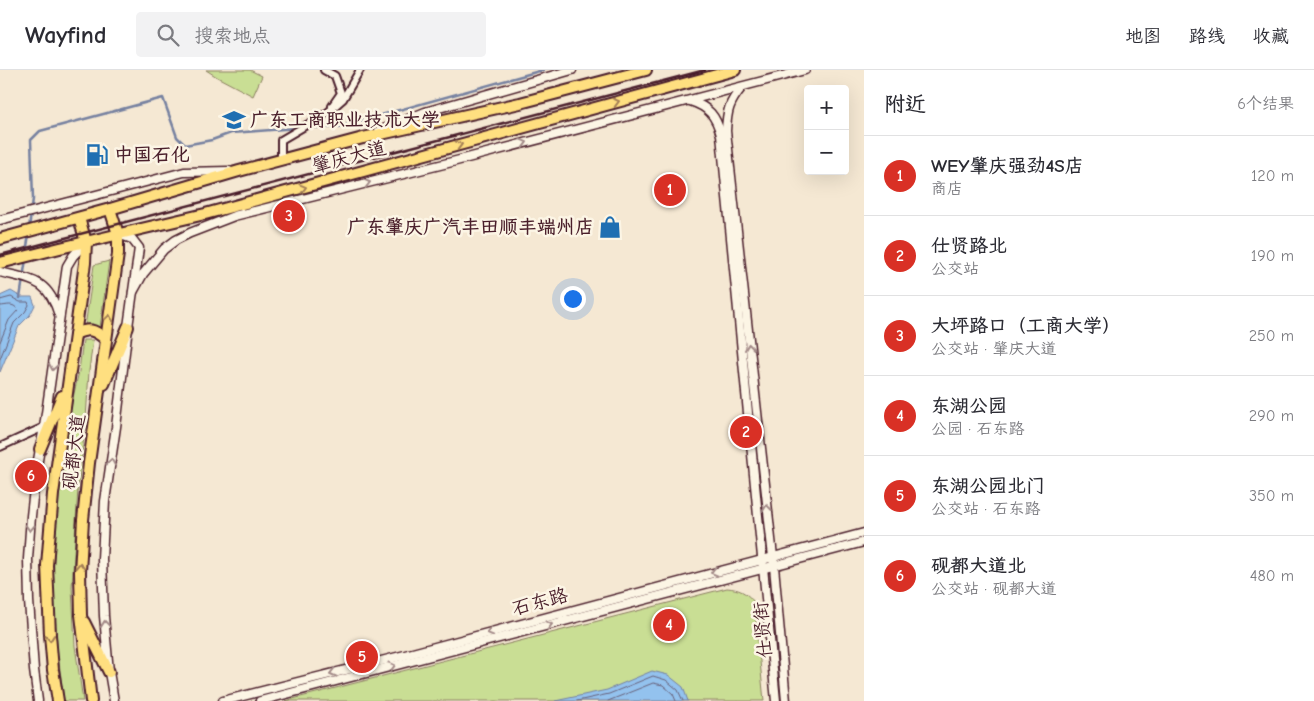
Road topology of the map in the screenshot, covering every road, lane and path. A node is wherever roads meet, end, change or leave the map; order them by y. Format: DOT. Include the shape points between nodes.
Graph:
graph roads {
  1 [pos="324,70"];
  2 [pos="360,70"];
  3 [pos="572,70"];
  4 [pos="646,70"];
  5 [pos="735,70"];
  6 [pos="805,70"];
  7 [pos="742,87"];
  8 [pos="688,101"];
  9 [pos="327,114"];
  10 [pos="363,138"];
  11 [pos="281,160"];
  12 [pos="239,171"];
  13 [pos="262,199"];
  14 [pos="110,209"];
  15 [pos="205,214"];
  16 [pos="234,216"];
  17 [pos="79,218"];
  18 [pos="0,220"];
  19 [pos="118,234"];
  20 [pos="0,239"];
  21 [pos="86,242"];
  22 [pos="0,263"];
  23 [pos="0,272"];
  24 [pos="10,274"];
  25 [pos="0,277"];
  26 [pos="133,292"];
  27 [pos="60,319"];
  28 [pos="128,327"];
  29 [pos="75,334"];
  30 [pos="106,339"];
  31 [pos="68,381"];
  32 [pos="99,396"];
  33 [pos="44,427"];
  34 [pos="0,447"];
  35 [pos="40,449"];
  36 [pos="864,533"];
  37 [pos="864,542"];
  38 [pos="772,557"];
  39 [pos="762,560"];
  40 [pos="774,566"];
  41 [pos="763,569"];
  42 [pos="81,615"];
  43 [pos="109,672"];
  44 [pos="38,701"];
  45 [pos="58,701"];
  46 [pos="91,701"];
  47 [pos="114,701"];
  48 [pos="223,701"];
  49 [pos="260,701"];
  50 [pos="776,701"];
  51 [pos="786,701"];
  1 -- 9 [label="street" via="335,76 341,93"];
  2 -- 9 [label="street" via="344,99"];
  3 -- 10 [label="street" via="425,112"];
  4 -- 10 [label="main road, 肇庆大道" via="520,103"];
  13 -- 5 [label="main road, 肇庆大道, one-way"];
  6 -- 7 [label="street"];
  7 -- 8 [label="street"];
  38 -- 7 [label="street, 仕贤街, one-way" via="726,131 730,104"];
  16 -- 8 [label="street, one-way"];
  8 -- 39 [label="street" via="709,110 718,122 721,135"];
  9 -- 11 [label="street" via="281,140"];
  10 -- 11 [label="main road, 肇庆大道"];
  11 -- 12 [label="main road, 肇庆大道"];
  12 -- 14 [label="main road, 肇庆大道"];
  12 -- 18 [label="street" via="184,172"];
  13 -- 15 [label="main road, 肇庆大道"];
  13 -- 16 [label="street"];
  14 -- 17 [label="main road, 肇庆大道"];
  14 -- 19 [label="main road, 砚都大道"];
  15 -- 16 [label="street"];
  15 -- 19 [label="main road, 肇庆大道"];
  16 -- 26 [label="street" via="190,232 164,249"];
  17 -- 20 [label="main road, 肇庆大道"];
  17 -- 21 [label="main road, 砚都大道"];
  19 -- 21 [label="main road, 肇庆大道"];
  19 -- 26 [label="street" via="132,239 139,248"];
  30 -- 19 [label="main road, 砚都大道, one-way"];
  21 -- 22 [label="main road, 肇庆大道"];
  21 -- 27 [label="street" via="67,266"];
  21 -- 29 [label="main road, 砚都大道"];
  23 -- 24 [label="street"];
  24 -- 25 [label="street"];
  24 -- 27 [label="street" via="30,279 46,289"];
  26 -- 28 [label="street"];
  27 -- 33 [label="street, one-way"];
  28 -- 32 [label="main road"];
  43 -- 28 [label="street, one-way" via="102,559 105,502"];
  29 -- 30 [label="main road" via="91,330"];
  29 -- 31 [label="main road, 砚都大道"];
  30 -- 32 [label="main road, 砚都大道"];
  31 -- 35 [label="main road"];
  31 -- 45 [label="main road, 砚都大道, one-way" via="47,565 50,635"];
  42 -- 32 [label="main road, 砚都大道, one-way" via="83,520"];
  33 -- 34 [label="street"];
  33 -- 35 [label="street"];
  35 -- 44 [label="street, one-way" via="28,560"];
  36 -- 38 [label="street, 石东路"];
  37 -- 40 [label="street, 石东路"];
  38 -- 39 [label="street, 石东路"];
  38 -- 40 [label="street, 仕贤街"];
  39 -- 41 [label="street"];
  39 -- 48 [label="street, 石东路, one-way"];
  40 -- 41 [label="street, 石东路"];
  40 -- 51 [label="street, 仕贤街"];
  49 -- 41 [label="street, 石东路, one-way"];
  41 -- 50 [label="street"];
  42 -- 43 [label="main road"];
  42 -- 46 [label="main road, 砚都大道"];
  43 -- 47 [label="street"];
}
